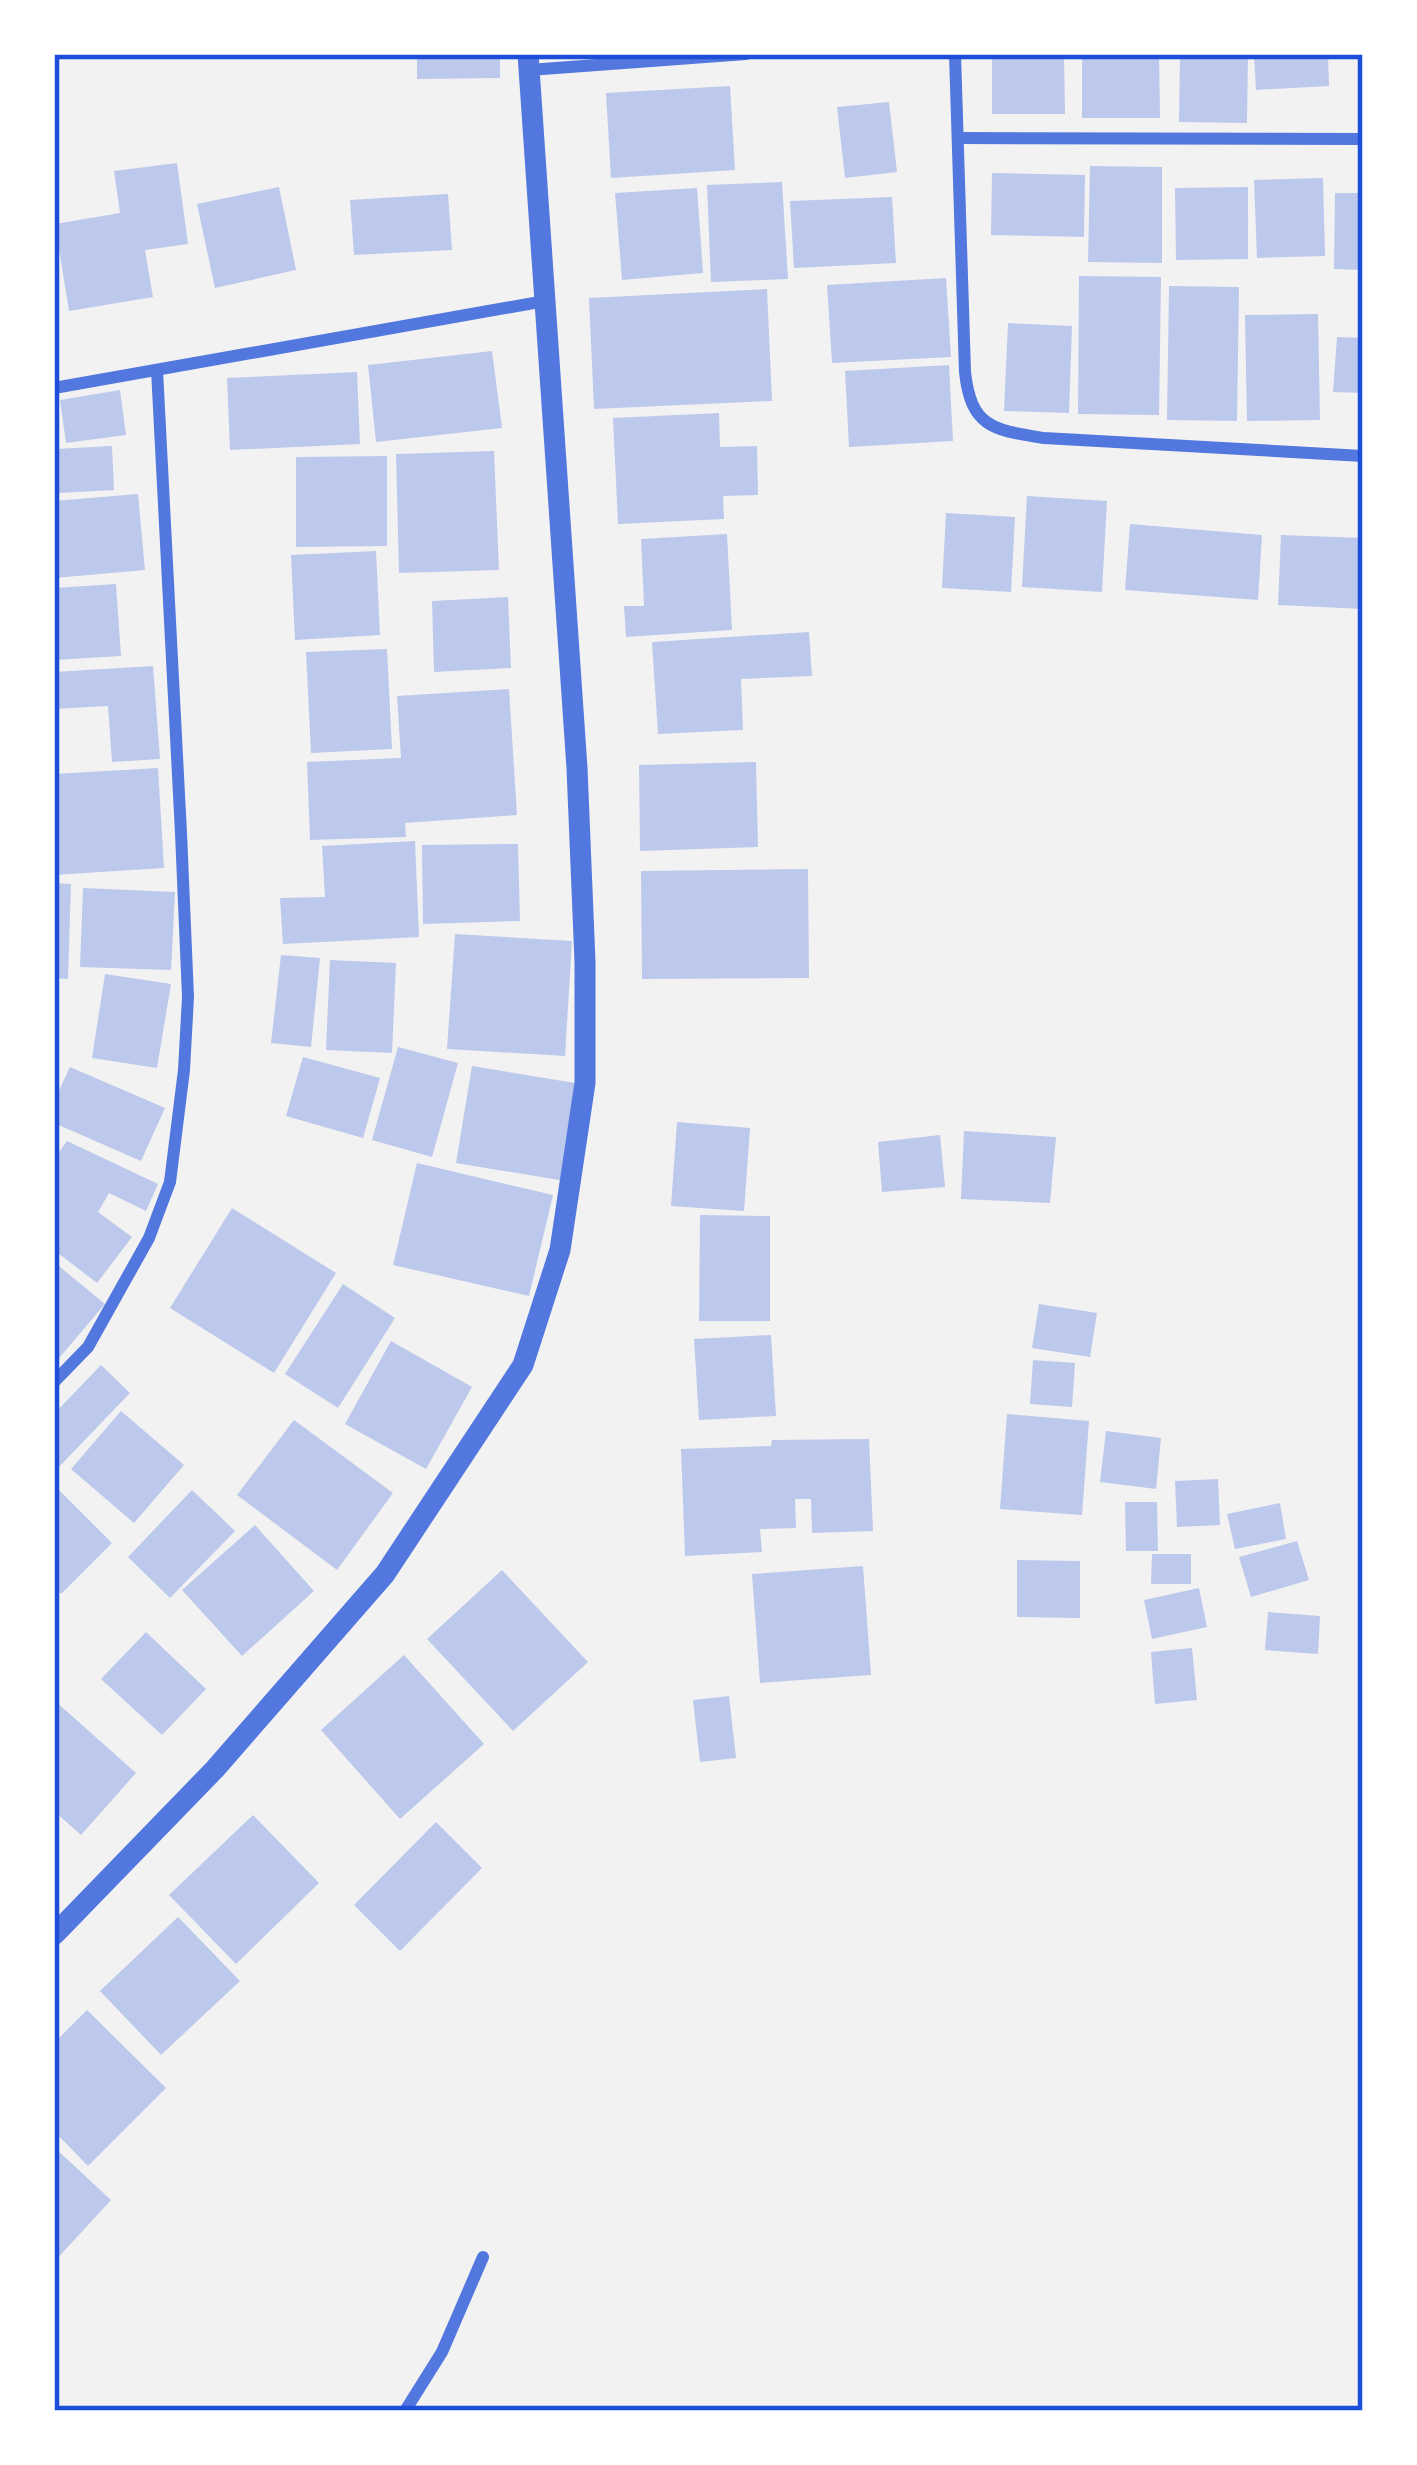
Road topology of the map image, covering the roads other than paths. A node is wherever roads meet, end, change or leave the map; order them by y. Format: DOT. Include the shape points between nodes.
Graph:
graph roads {
  1 [pos="746,54"];
  2 [pos="955,54"];
  3 [pos="529,62"];
  4 [pos="959,138"];
  5 [pos="1363,139"];
  6 [pos="545,301"];
  7 [pos="157,370"];
  8 [pos="54,388"];
  9 [pos="1363,456"];
  10 [pos="54,1382"];
  11 [pos="54,1935"];
  12 [pos="483,2258"];
  13 [pos="405,2411"];
  1 -- 3 [label="street"];
  2 -- 4 [label="street"];
  3 -- 6 [label="street"];
  4 -- 5 [label="street"];
  4 -- 9 [label="street" via="965,372 968,399 982,420 1044,438"];
  6 -- 7 [label="street"];
  6 -- 11 [label="street" via="585,962 586,1083 560,1250 523,1365 386,1574 215,1769"];
  7 -- 8 [label="street"];
  7 -- 10 [label="street" via="188,997 184,1070 170,1182 149,1238 88,1347"];
  12 -- 13 [label="street" via="442,2352"];
}
